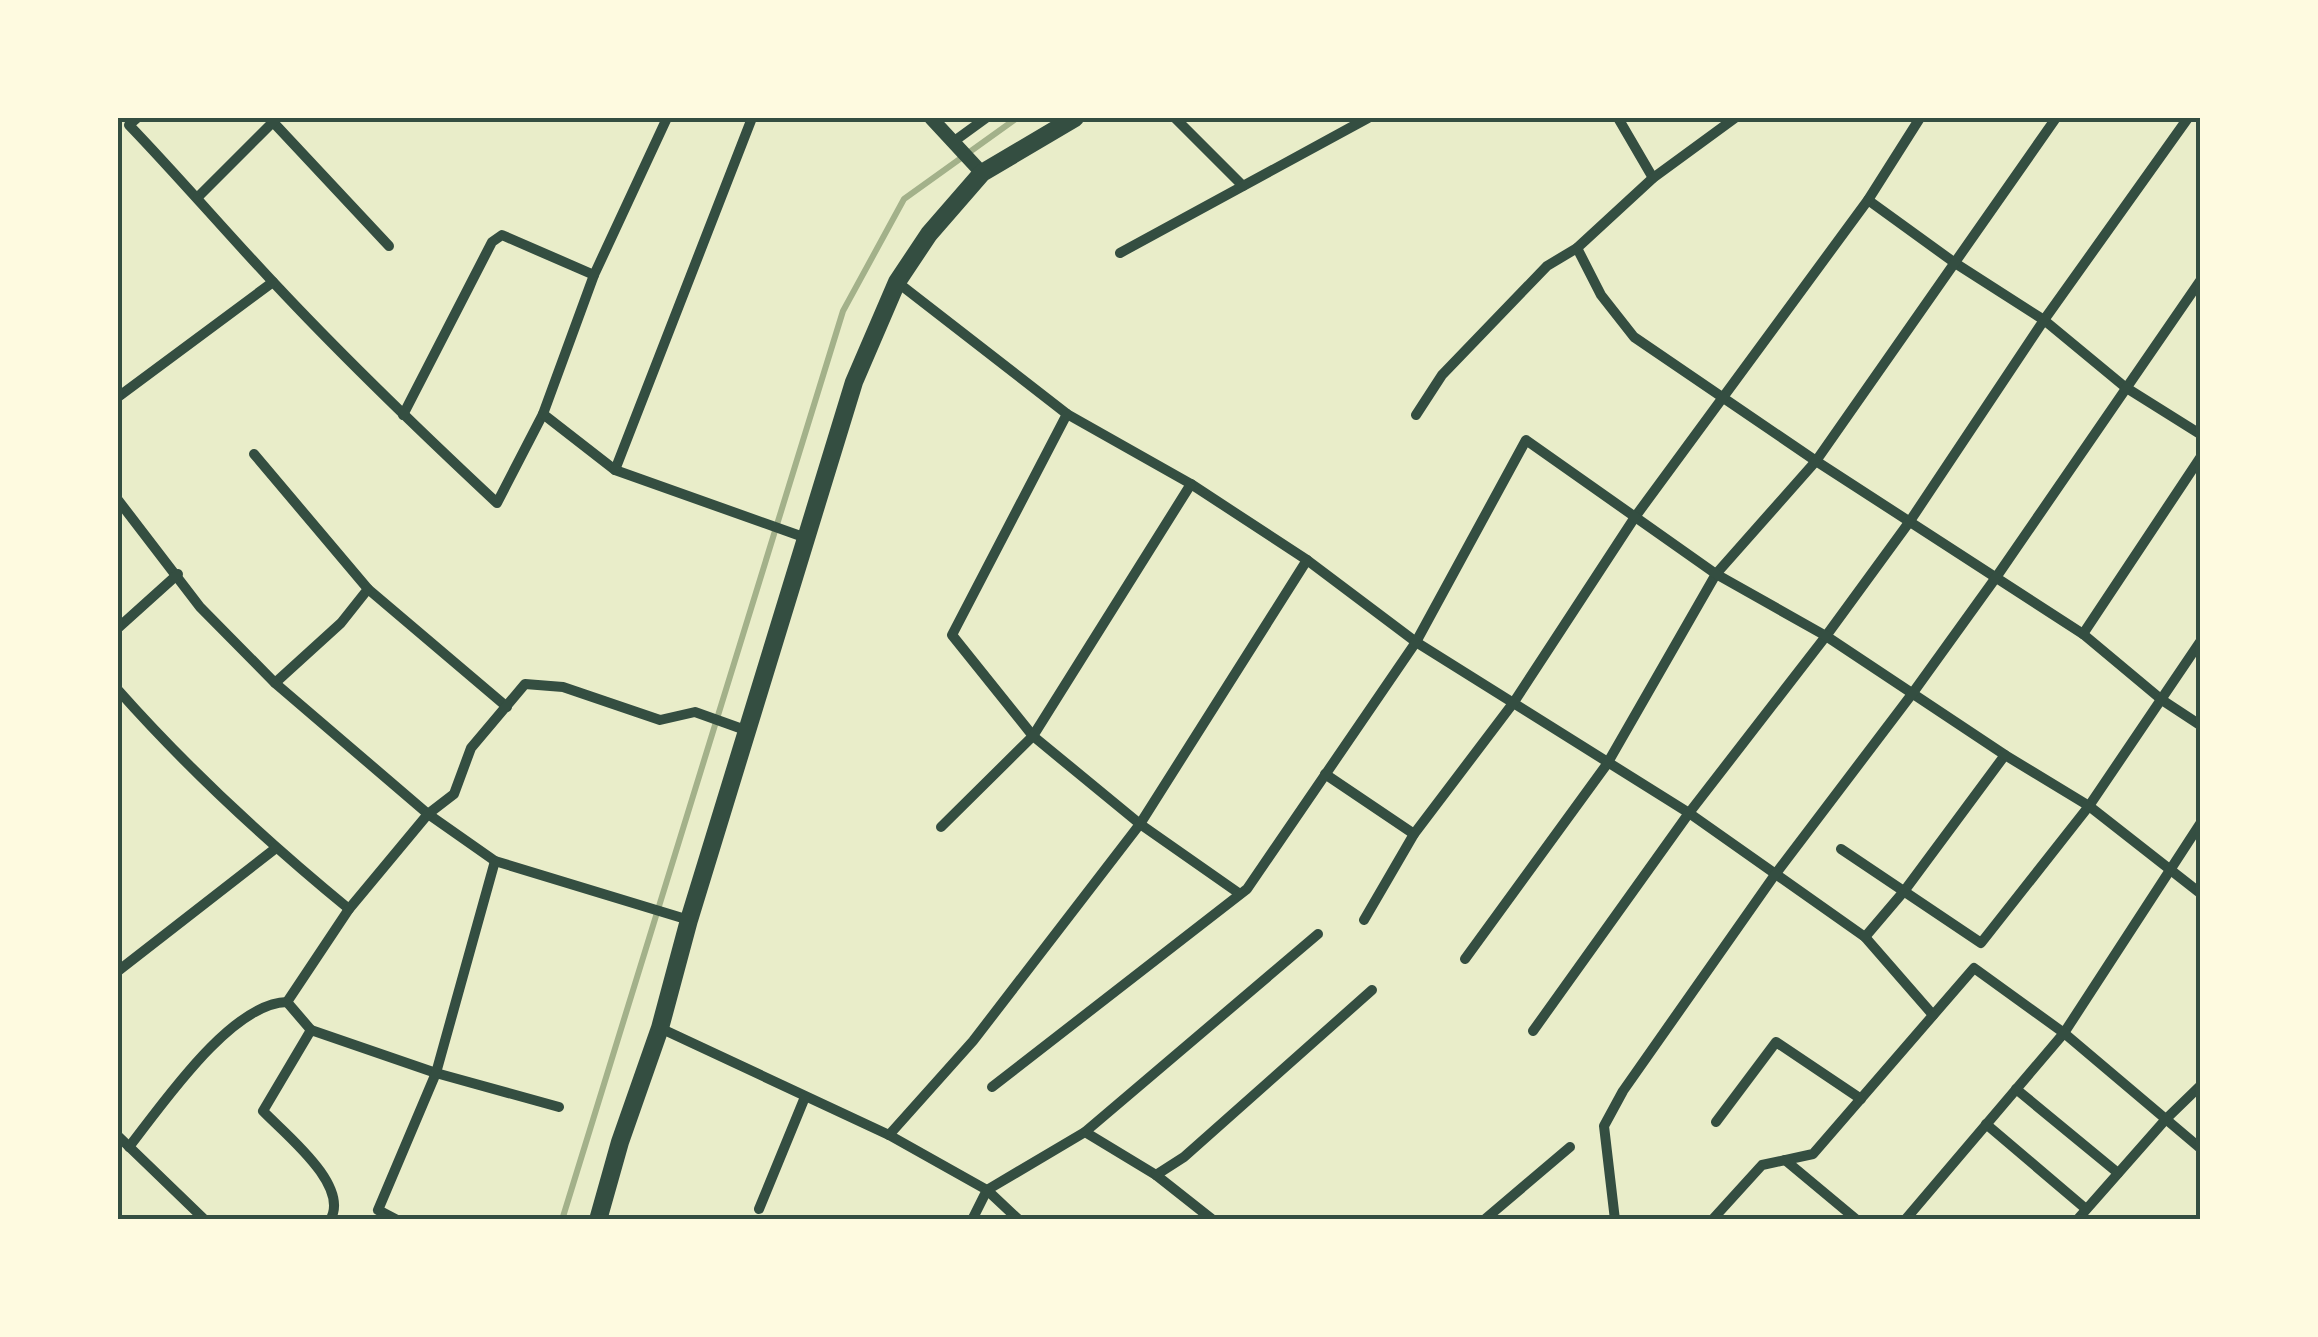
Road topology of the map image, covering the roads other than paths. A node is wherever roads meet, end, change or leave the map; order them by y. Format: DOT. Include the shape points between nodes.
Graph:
graph roads {
  1 [pos="136,118"];
  2 [pos="667,118"];
  3 [pos="748,118"];
  4 [pos="931,118"];
  5 [pos="986,118"];
  6 [pos="1075,118"];
  7 [pos="1175,118"];
  8 [pos="1368,118"];
  9 [pos="1618,118"];
  10 [pos="1735,118"];
  11 [pos="1920,118"];
  12 [pos="2056,118"];
  13 [pos="2188,118"];
  14 [pos="275,120"];
  15 [pos="957,144"];
  16 [pos="978,168"];
  17 [pos="1652,178"];
  18 [pos="1243,186"];
  19 [pos="198,197"];
  20 [pos="1868,200"];
  21 [pos="389,246"];
  22 [pos="1576,248"];
  23 [pos="1120,253"];
  24 [pos="1955,263"];
  25 [pos="594,275"];
  26 [pos="2200,281"];
  27 [pos="273,282"];
  28 [pos="898,282"];
  29 [pos="2044,320"];
  30 [pos="2125,388"];
  31 [pos="118,396"];
  32 [pos="1724,398"];
  33 [pos="543,414"];
  34 [pos="1068,414"];
  35 [pos="1416,414"];
  36 [pos="404,415"];
  37 [pos="2200,434"];
  38 [pos="254,454"];
  39 [pos="2200,458"];
  40 [pos="1816,461"];
  41 [pos="615,470"];
  42 [pos="1192,484"];
  43 [pos="118,500"];
  44 [pos="1635,517"];
  45 [pos="1910,521"];
  46 [pos="801,536"];
  47 [pos="1307,560"];
  48 [pos="178,574"];
  49 [pos="1716,574"];
  50 [pos="1997,576"];
  51 [pos="368,589"];
  52 [pos="118,628"];
  53 [pos="2083,634"];
  54 [pos="1826,636"];
  55 [pos="1416,642"];
  56 [pos="2200,642"];
  57 [pos="274,682"];
  58 [pos="118,690"];
  59 [pos="1912,694"];
  60 [pos="2162,700"];
  61 [pos="1514,702"];
  62 [pos="507,706"];
  63 [pos="2200,726"];
  64 [pos="744,729"];
  65 [pos="1033,736"];
  66 [pos="2005,755"];
  67 [pos="1607,764"];
  68 [pos="1325,774"];
  69 [pos="2089,806"];
  70 [pos="1689,813"];
  71 [pos="428,814"];
  72 [pos="1140,824"];
  73 [pos="2200,824"];
  74 [pos="942,828"];
  75 [pos="1414,834"];
  76 [pos="276,848"];
  77 [pos="1842,849"];
  78 [pos="495,861"];
  79 [pos="2168,869"];
  80 [pos="1774,876"];
  81 [pos="1905,890"];
  82 [pos="2200,893"];
  83 [pos="1240,894"];
  84 [pos="349,908"];
  85 [pos="681,917"];
  86 [pos="1364,920"];
  87 [pos="1318,934"];
  88 [pos="1865,937"];
  89 [pos="1981,943"];
  90 [pos="1465,959"];
  91 [pos="1974,968"];
  92 [pos="118,971"];
  93 [pos="1372,990"];
  94 [pos="287,1002"];
  95 [pos="1933,1015"];
  96 [pos="660,1028"];
  97 [pos="310,1030"];
  98 [pos="1533,1031"];
  99 [pos="2064,1033"];
  100 [pos="436,1073"];
  101 [pos="2200,1086"];
  102 [pos="992,1088"];
  103 [pos="2016,1088"];
  104 [pos="805,1098"];
  105 [pos="1861,1099"];
  106 [pos="559,1107"];
  107 [pos="2166,1119"];
  108 [pos="1716,1122"];
  109 [pos="1986,1124"];
  110 [pos="1086,1132"];
  111 [pos="889,1135"];
  112 [pos="118,1136"];
  113 [pos="129,1147"];
  114 [pos="1570,1147"];
  115 [pos="2200,1148"];
  116 [pos="1814,1154"];
  117 [pos="1785,1160"];
  118 [pos="2118,1173"];
  119 [pos="1156,1175"];
  120 [pos="1808,1178"];
  121 [pos="987,1190"];
  122 [pos="759,1209"];
  123 [pos="2086,1209"];
  124 [pos="379,1215"];
  125 [pos="1615,1219"];
  126 [pos="205,1220"];
  127 [pos="330,1220"];
  128 [pos="397,1220"];
  129 [pos="598,1220"];
  130 [pos="972,1220"];
  131 [pos="1019,1220"];
  132 [pos="1213,1220"];
  133 [pos="1484,1220"];
  134 [pos="1712,1220"];
  135 [pos="1857,1220"];
  136 [pos="1906,1220"];
  137 [pos="2077,1220"];
  1 -- 19 [label="street" via="129,126"];
  2 -- 25 [label="street"];
  3 -- 41 [label="street"];
  4 -- 15 [label="street"];
  5 -- 15 [label="street"];
  6 -- 16 [label="highway"];
  7 -- 18 [label="street"];
  8 -- 18 [label="street"];
  9 -- 17 [label="street"];
  10 -- 17 [label="street"];
  11 -- 20 [label="street"];
  12 -- 24 [label="street"];
  13 -- 29 [label="street"];
  14 -- 19 [label="street"];
  14 -- 21 [label="street"];
  15 -- 16 [label="street"];
  16 -- 28 [label="highway"];
  17 -- 22 [label="street"];
  18 -- 23 [label="street"];
  19 -- 27 [label="street"];
  20 -- 24 [label="street"];
  20 -- 32 [label="street"];
  22 -- 32 [label="street" via="1634,337"];
  22 -- 35 [label="street" via="1547,266 1442,376"];
  24 -- 29 [label="street"];
  24 -- 40 [label="street"];
  25 -- 33 [label="street"];
  25 -- 36 [label="street" via="502,234"];
  26 -- 30 [label="street"];
  27 -- 31 [label="street"];
  27 -- 36 [label="street"];
  28 -- 34 [label="street"];
  28 -- 46 [label="highway" via="854,382"];
  29 -- 30 [label="street"];
  29 -- 45 [label="street"];
  30 -- 37 [label="street"];
  30 -- 50 [label="street"];
  32 -- 40 [label="street"];
  32 -- 44 [label="street"];
  33 -- 36 [label="street" via="497,503"];
  33 -- 41 [label="street"];
  34 -- 42 [label="street"];
  34 -- 65 [label="street" via="952,636"];
  38 -- 51 [label="street"];
  39 -- 53 [label="street"];
  40 -- 45 [label="street"];
  40 -- 49 [label="street"];
  41 -- 46 [label="street"];
  42 -- 47 [label="street"];
  42 -- 65 [label="street"];
  43 -- 48 [label="street"];
  44 -- 49 [label="street"];
  44 -- 55 [label="street" via="1526,440"];
  44 -- 61 [label="street"];
  45 -- 50 [label="street"];
  45 -- 54 [label="street"];
  46 -- 64 [label="highway"];
  47 -- 55 [label="street"];
  47 -- 72 [label="street"];
  48 -- 52 [label="street"];
  48 -- 57 [label="street"];
  49 -- 54 [label="street"];
  49 -- 67 [label="street"];
  50 -- 53 [label="street"];
  50 -- 59 [label="street"];
  51 -- 57 [label="street" via="341,623"];
  51 -- 62 [label="street"];
  53 -- 60 [label="street"];
  54 -- 59 [label="street"];
  54 -- 70 [label="street"];
  55 -- 61 [label="street"];
  55 -- 68 [label="street"];
  56 -- 60 [label="street"];
  57 -- 71 [label="street"];
  58 -- 76 [label="street"];
  59 -- 66 [label="street"];
  59 -- 80 [label="street"];
  60 -- 63 [label="street"];
  60 -- 69 [label="street"];
  61 -- 67 [label="street"];
  61 -- 75 [label="street"];
  62 -- 64 [label="street" via="526,684 540,684 660,720 695,712"];
  62 -- 71 [label="street" via="472,748 454,794"];
  64 -- 85 [label="highway"];
  65 -- 72 [label="street"];
  65 -- 74 [label="street"];
  66 -- 69 [label="street"];
  66 -- 81 [label="street"];
  67 -- 70 [label="street"];
  67 -- 90 [label="street"];
  68 -- 75 [label="street"];
  68 -- 83 [label="street"];
  69 -- 79 [label="street"];
  69 -- 89 [label="street"];
  70 -- 80 [label="street"];
  70 -- 98 [label="street"];
  71 -- 78 [label="street"];
  71 -- 84 [label="street"];
  72 -- 83 [label="street"];
  72 -- 111 [label="street" via="974,1041"];
  73 -- 79 [label="street"];
  75 -- 86 [label="street"];
  76 -- 84 [label="street"];
  76 -- 92 [label="street"];
  77 -- 81 [label="street"];
  78 -- 85 [label="street"];
  78 -- 100 [label="street"];
  79 -- 82 [label="street"];
  79 -- 99 [label="street"];
  80 -- 88 [label="street"];
  80 -- 125 [label="street" via="1604,1126"];
  81 -- 88 [label="street"];
  81 -- 89 [label="street"];
  83 -- 102 [label="street"];
  84 -- 94 [label="street"];
  85 -- 96 [label="highway"];
  87 -- 110 [label="street"];
  88 -- 95 [label="street"];
  89 -- 91 [label="street"];
  91 -- 95 [label="street"];
  91 -- 99 [label="street"];
  93 -- 119 [label="street"];
  94 -- 97 [label="street"];
  94 -- 113 [label="street" via="255,1010 223,1037"];
  95 -- 105 [label="street"];
  96 -- 104 [label="street"];
  96 -- 129 [label="highway"];
  97 -- 100 [label="street"];
  97 -- 127 [label="street" via="263,1110 336,1192"];
  99 -- 103 [label="street"];
  99 -- 107 [label="street"];
  100 -- 106 [label="street"];
  100 -- 124 [label="street"];
  101 -- 107 [label="street"];
  103 -- 109 [label="street"];
  103 -- 118 [label="street"];
  104 -- 111 [label="street"];
  104 -- 122 [label="street"];
  105 -- 108 [label="street" via="1776,1042"];
  105 -- 116 [label="street"];
  107 -- 115 [label="street"];
  107 -- 118 [label="street"];
  109 -- 123 [label="street"];
  109 -- 136 [label="street"];
  110 -- 119 [label="street"];
  110 -- 121 [label="street"];
  111 -- 121 [label="street"];
  112 -- 113 [label="street"];
  113 -- 126 [label="street"];
  114 -- 133 [label="street"];
  116 -- 117 [label="street"];
  116 -- 120 [label="street"];
  117 -- 120 [label="street"];
  117 -- 134 [label="street" via="1762,1165"];
  118 -- 123 [label="street"];
  119 -- 132 [label="street"];
  120 -- 135 [label="street"];
  121 -- 130 [label="street"];
  121 -- 131 [label="street"];
  123 -- 137 [label="street"];
  124 -- 128 [label="street"];
}
